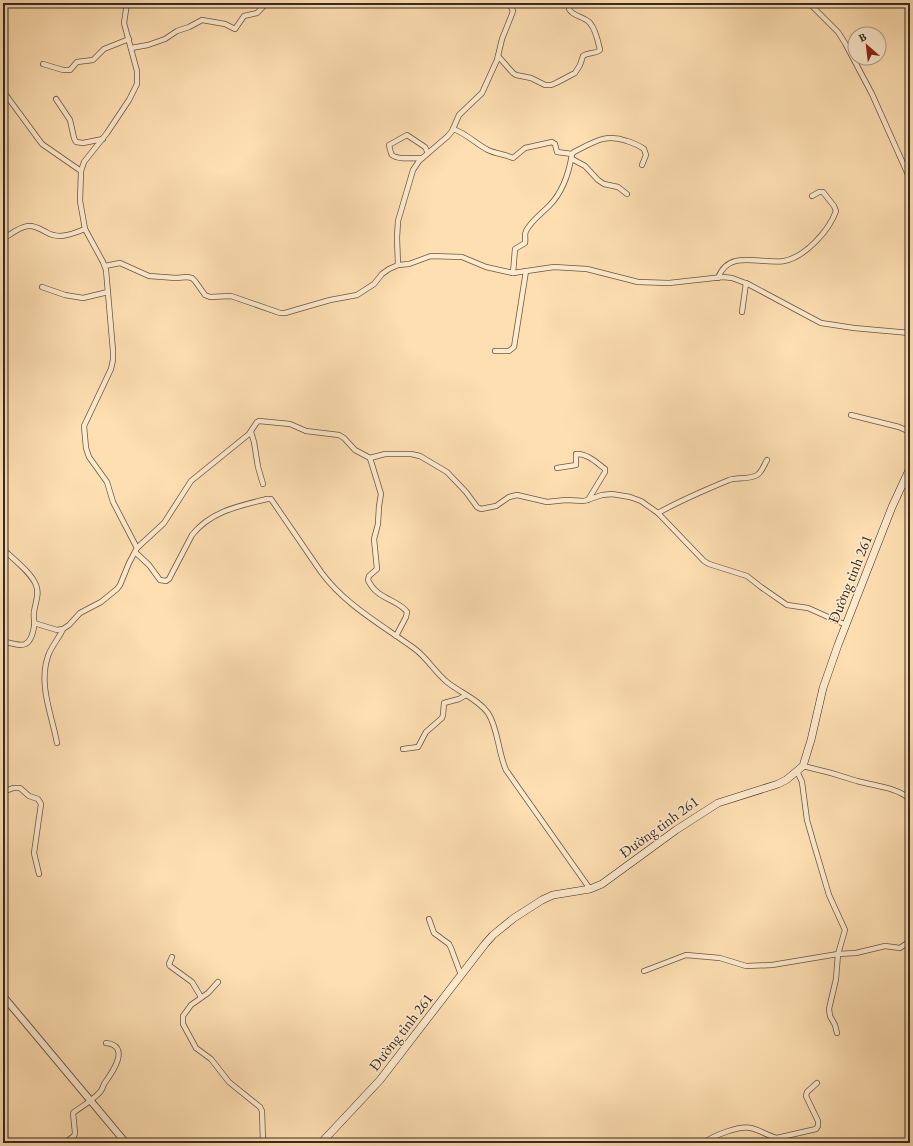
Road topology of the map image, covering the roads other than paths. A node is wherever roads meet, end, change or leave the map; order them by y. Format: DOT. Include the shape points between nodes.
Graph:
graph roads {
  1 [pos="127,3"];
  2 [pos="267,3"];
  3 [pos="509,3"];
  4 [pos="571,3"];
  5 [pos="809,3"];
  6 [pos="128,39"];
  7 [pos="131,48"];
  8 [pos="498,56"];
  9 [pos="43,64"];
  10 [pos="3,91"];
  11 [pos="56,99"];
  12 [pos="452,129"];
  13 [pos="102,139"];
  14 [pos="428,153"];
  15 [pos="572,156"];
  16 [pos="422,158"];
  17 [pos="642,165"];
  18 [pos="81,170"];
  19 [pos="910,179"];
  20 [pos="627,194"];
  21 [pos="812,196"];
  22 [pos="85,229"];
  23 [pos="3,239"];
  24 [pos="105,266"];
  25 [pos="398,266"];
  26 [pos="526,271"];
  27 [pos="513,272"];
  28 [pos="718,278"];
  29 [pos="746,283"];
  30 [pos="42,287"];
  31 [pos="108,292"];
  32 [pos="742,312"];
  33 [pos="910,333"];
  34 [pos="494,351"];
  35 [pos="851,415"];
  36 [pos="251,432"];
  37 [pos="910,432"];
  38 [pos="370,458"];
  39 [pos="767,460"];
  40 [pos="557,468"];
  41 [pos="909,471"];
  42 [pos="263,484"];
  43 [pos="588,500"];
  44 [pos="658,513"];
  45 [pos="3,549"];
  46 [pos="136,550"];
  47 [pos="34,623"];
  48 [pos="846,625"];
  49 [pos="63,629"];
  50 [pos="396,636"];
  51 [pos="3,642"];
  52 [pos="466,695"];
  53 [pos="57,743"];
  54 [pos="403,749"];
  55 [pos="800,768"];
  56 [pos="3,792"];
  57 [pos="910,799"];
  58 [pos="39,874"];
  59 [pos="590,889"];
  60 [pos="429,919"];
  61 [pos="910,941"];
  62 [pos="838,954"];
  63 [pos="172,957"];
  64 [pos="644,971"];
  65 [pos="461,975"];
  66 [pos="218,982"];
  67 [pos="3,996"];
  68 [pos="201,997"];
  69 [pos="837,1033"];
  70 [pos="106,1043"];
  71 [pos="817,1083"];
  72 [pos="90,1101"];
  73 [pos="66,1142"];
  74 [pos="126,1143"];
  75 [pos="263,1143"];
  76 [pos="321,1143"];
  77 [pos="704,1143"];
  1 -- 6 [label="street" via="124,23"];
  2 -- 7 [label="street" via="257,13 244,16 234,29 225,24 202,20 165,39"];
  3 -- 8 [label="street" via="513,11"];
  4 -- 8 [label="street" via="569,9 572,13 592,25 600,50 583,56 574,73 556,83 546,85 516,75"];
  5 -- 19 [label="street" via="838,32 852,54"];
  6 -- 7 [label="street"];
  6 -- 9 [label="street" via="104,49 92,60 77,62 70,70"];
  7 -- 13 [label="street" via="137,71 136,84 129,100"];
  8 -- 12 [label="street" via="482,93 459,115"];
  10 -- 18 [label="street" via="42,144"];
  11 -- 13 [label="street" via="70,120 76,142"];
  12 -- 14 [label="street" via="448,136"];
  12 -- 15 [label="street" via="489,150 512,158 525,148 552,142 557,152"];
  13 -- 18 [label="street" via="84,162"];
  14 -- 16 [label="street"];
  14 -- 16 [label="street" via="425,147 407,135 389,145 394,156"];
  15 -- 17 [label="street" via="600,139 610,137 644,149 646,155"];
  15 -- 20 [label="street" via="598,180 618,187"];
  15 -- 27 [label="street" via="563,185 550,205 527,230 525,243 515,249"];
  16 -- 25 [label="street" via="413,170 398,221"];
  18 -- 22 [label="street" via="80,201"];
  21 -- 28 [label="street" via="823,192 836,211 812,245 796,256 782,261 755,259 734,262 722,269"];
  22 -- 23 [label="street" via="63,236 29,226 18,229"];
  22 -- 24 [label="street"];
  24 -- 25 [label="street" via="120,263 149,276 187,277 195,281 210,297 231,296 285,313 357,295 374,284 385,271"];
  24 -- 31 [label="street"];
  25 -- 27 [label="street" via="431,256 462,257 486,268"];
  26 -- 27 [label="street"];
  26 -- 28 [label="street" via="554,267 587,269 634,281 669,283"];
  26 -- 34 [label="street" via="514,347 509,351"];
  28 -- 29 [label="street" via="732,278"];
  29 -- 32 [label="street"];
  29 -- 33 [label="street" via="821,323"];
  30 -- 31 [label="street" via="83,298"];
  31 -- 46 [label="street" via="113,360 84,430 89,456 106,482"];
  35 -- 37 [label="street"];
  36 -- 38 [label="street" via="260,421 290,424 306,431 341,436 355,450"];
  36 -- 42 [label="street"];
  36 -- 46 [label="street" via="191,481 164,524"];
  38 -- 43 [label="street" via="385,454 420,456 447,472 480,508 496,506 516,495 546,502"];
  38 -- 50 [label="street" via="381,494 374,542 377,569 368,580 378,594 407,612"];
  39 -- 44 [label="street" via="759,474 752,478 730,480"];
  40 -- 43 [label="street" via="576,465 578,453 605,469"];
  41 -- 48 [label="main road, Đường tỉnh 261"];
  43 -- 44 [label="street" via="621,495 640,501"];
  44 -- 48 [label="street" via="709,564 747,576 787,605 808,608"];
  45 -- 47 [label="street" via="29,574 37,586"];
  46 -- 49 [label="street" via="117,589 101,602 80,613"];
  46 -- 50 [label="street" via="160,580 166,581 192,535 212,517 226,510 271,499 328,582 357,608"];
  47 -- 49 [label="street" via="57,630"];
  47 -- 51 [label="street" via="30,640 23,646"];
  48 -- 55 [label="main road, Đường tỉnh 261"];
  49 -- 53 [label="street" via="48,655 45,673 45,693"];
  50 -- 52 [label="street"];
  52 -- 54 [label="street" via="444,703 442,718 426,732 419,745 416,748"];
  52 -- 59 [label="street" via="488,712 506,770"];
  55 -- 57 [label="street" via="837,773 896,791"];
  55 -- 59 [label="main road, Đường tỉnh 261" via="786,780 773,786 718,803 676,830 608,881"];
  55 -- 62 [label="street" via="806,820 829,895 845,930"];
  56 -- 58 [label="street" via="20,788 42,804 34,853"];
  59 -- 65 [label="main road, Đường tỉnh 261" via="548,897 514,918 489,939"];
  60 -- 65 [label="street" via="434,933 451,948"];
  61 -- 62 [label="street" via="900,948 885,946 856,954"];
  62 -- 64 [label="street" via="778,964 746,966 720,958 688,955"];
  62 -- 69 [label="street" via="836,979 829,1009"];
  63 -- 68 [label="street" via="170,966 192,982"];
  65 -- 76 [label="main road, Đường tỉnh 261" via="380,1080"];
  66 -- 68 [label="street"];
  67 -- 72 [label="street"];
  68 -- 75 [label="street" via="183,1016 183,1024 196,1048 211,1059 229,1082 260,1107"];
  70 -- 72 [label="street" via="117,1048 118,1061 101,1091"];
  71 -- 77 [label="street" via="806,1096 818,1121 816,1130 777,1138 744,1127 711,1138"];
  72 -- 73 [label="street" via="73,1113 75,1133"];
  72 -- 74 [label="street"];
}
